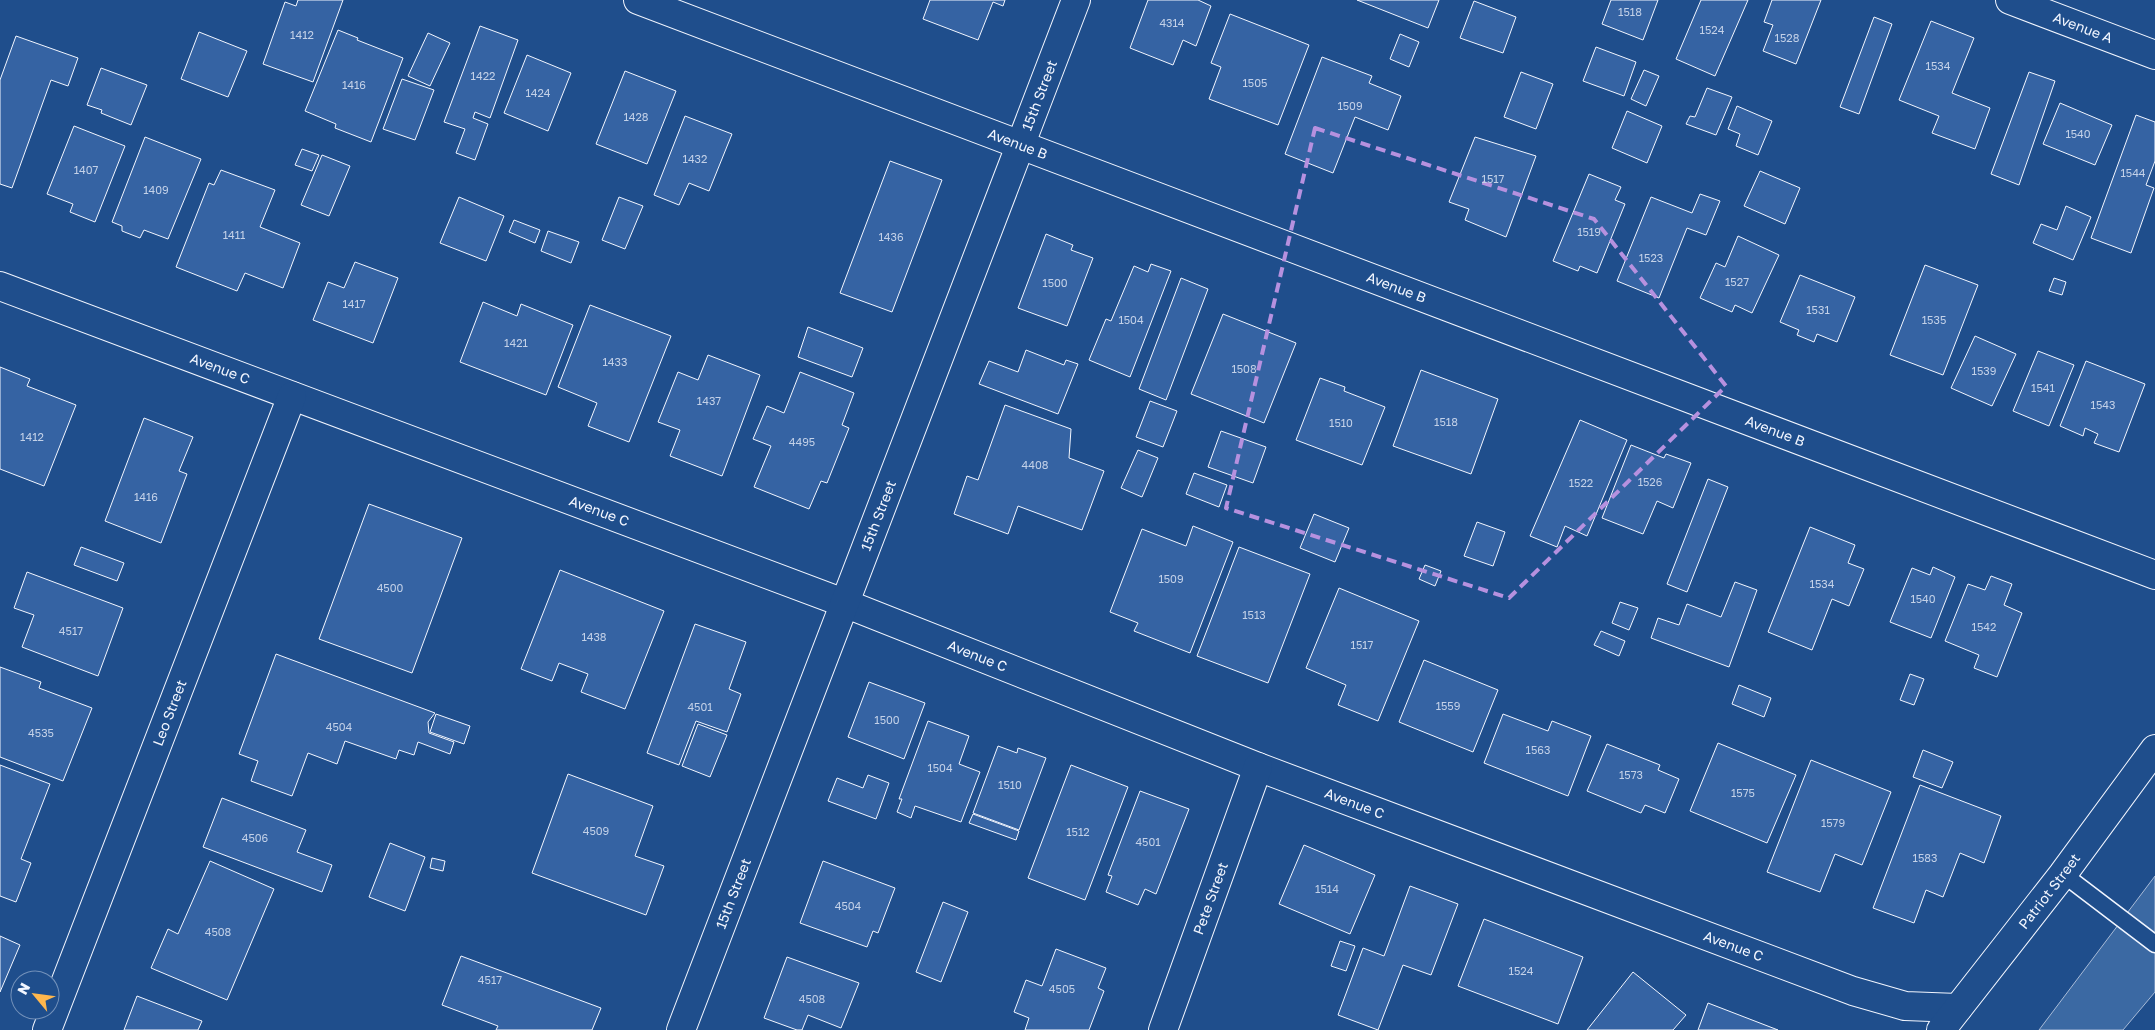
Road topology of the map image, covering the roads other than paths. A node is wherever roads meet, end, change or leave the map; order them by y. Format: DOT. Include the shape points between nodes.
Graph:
graph roads {
  1 [pos="638,0"];
  2 [pos="1076,0"];
  3 [pos="2010,0"];
  4 [pos="2155,55"];
  5 [pos="1021,144"];
  6 [pos="0,286"];
  7 [pos="292,396"];
  8 [pos="2155,575"];
  9 [pos="844,603"];
  10 [pos="2155,749"];
  11 [pos="1258,767"];
  12 [pos="2063,874"];
  13 [pos="2155,944"];
  14 [pos="1958,1008"];
  15 [pos="47,1030"];
  16 [pos="681,1030"];
  17 [pos="1163,1030"];
  18 [pos="1941,1030"];
  1 -- 5 [label="street, Avenue B"];
  2 -- 5 [label="street, 15th Street"];
  3 -- 4 [label="street, Avenue A"];
  5 -- 8 [label="street, Avenue B"];
  5 -- 9 [label="street, 15th Street"];
  6 -- 7 [label="street, Avenue C"];
  7 -- 9 [label="street, Avenue C"];
  7 -- 15 [label="street, Leo Street"];
  9 -- 11 [label="street, Avenue C"];
  9 -- 16 [label="street, 15th Street"];
  10 -- 12 [label="street, Patriot Street"];
  11 -- 14 [label="street, Avenue C" via="1853,991 1905,1006"];
  11 -- 17 [label="street, Pete Street"];
  12 -- 13 [label="lane"];
  12 -- 14 [label="street, Patriot Street"];
  14 -- 18 [label="street, Patriot Street"];
}
